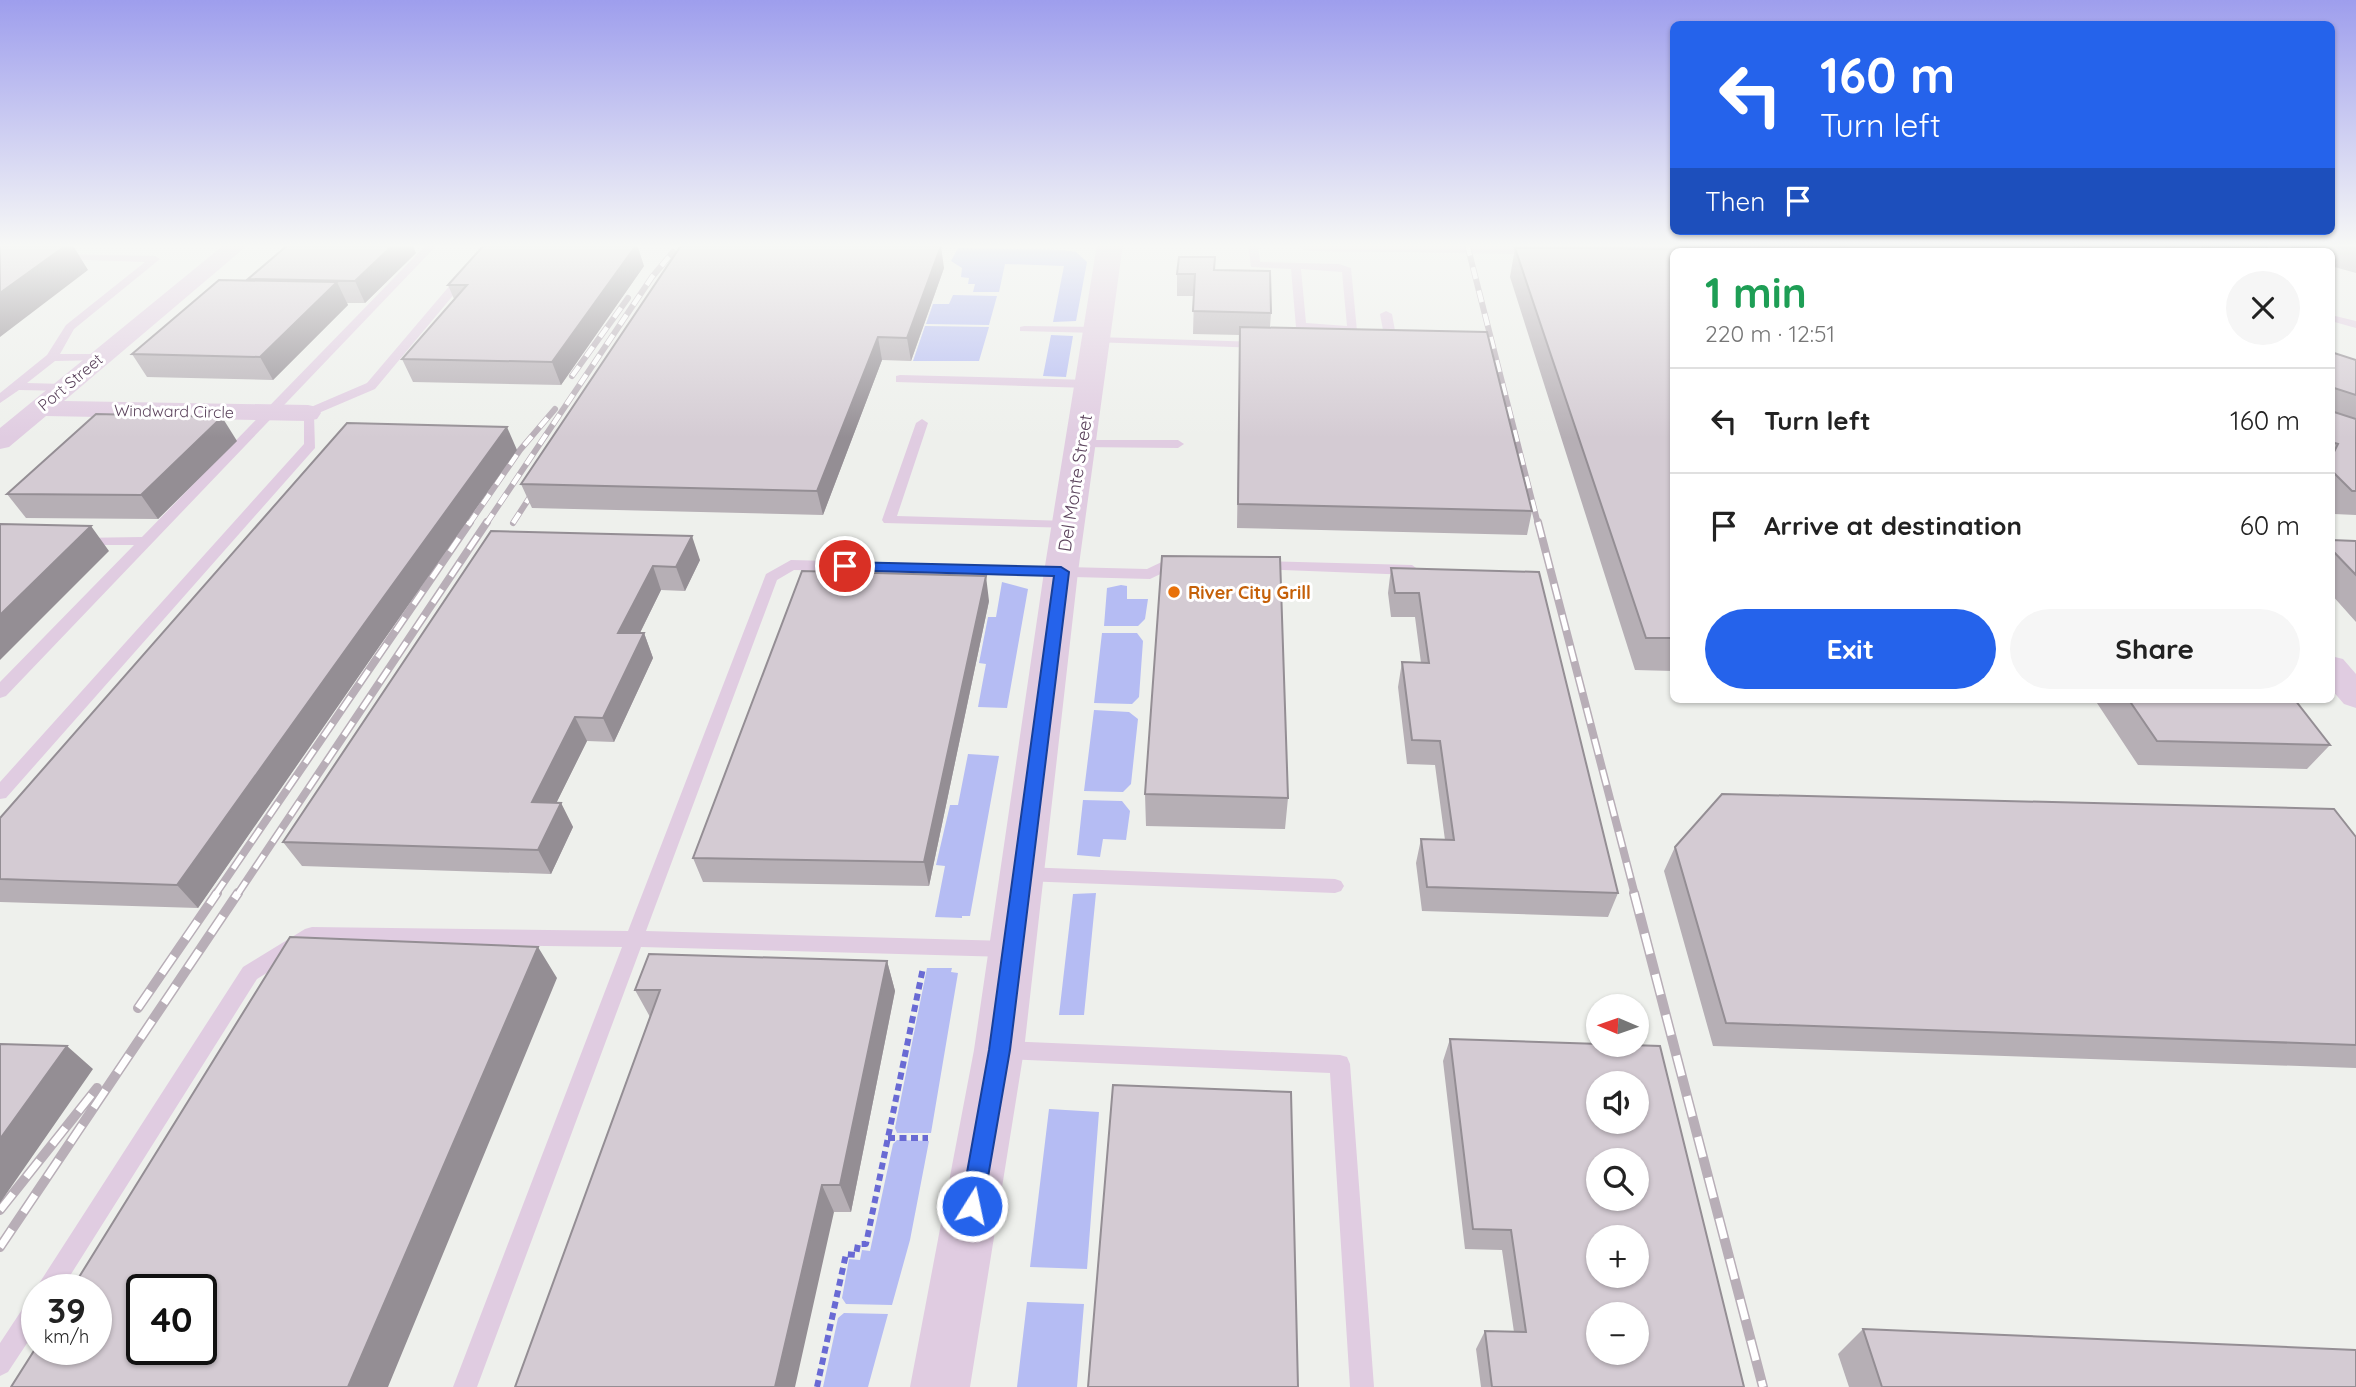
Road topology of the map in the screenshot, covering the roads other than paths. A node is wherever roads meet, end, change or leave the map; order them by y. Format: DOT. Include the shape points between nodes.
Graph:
graph roads {
  1 [pos="93,309"];
  2 [pos="159,309"];
  3 [pos="370,309"];
  4 [pos="436,309"];
  5 [pos="1101,309"];
  6 [pos="1299,309"];
  7 [pos="1351,309"];
  8 [pos="1387,314"];
  9 [pos="2335,319"];
  10 [pos="2356,325"];
  11 [pos="1024,329"];
  12 [pos="1097,335"];
  13 [pos="1279,345"];
  14 [pos="1376,349"];
  15 [pos="52,357"];
  16 [pos="99,358"];
  17 [pos="900,379"];
  18 [pos="1089,384"];
  19 [pos="17,386"];
  20 [pos="64,387"];
  21 [pos="0,399"];
  22 [pos="39,408"];
  23 [pos="269,413"];
  24 [pos="308,413"];
  25 [pos="922,423"];
  26 [pos="3,437"];
  27 [pos="1081,444"];
  28 [pos="1178,444"];
  29 [pos="1069,526"];
  30 [pos="66,541"];
  31 [pos="144,541"];
  32 [pos="1195,564"];
  33 [pos="1249,565"];
  34 [pos="1426,571"];
  35 [pos="1061,572"];
  36 [pos="2335,672"];
  37 [pos="0,692"];
  38 [pos="2356,696"];
  39 [pos="0,793"];
  40 [pos="1020,874"];
  41 [pos="1335,886"];
  42 [pos="634,939"];
  43 [pos="1011,949"];
  44 [pos="999,1050"];
  45 [pos="58,1274"];
  46 [pos="21,1332"];
  47 [pos="0,1364"];
  48 [pos="465,1387"];
  49 [pos="940,1387"];
  50 [pos="1362,1387"];
  1 -- 15 [label="lane" via="70,327"];
  2 -- 16 [label="street, Port Street"];
  3 -- 23 [label="lane"];
  4 -- 24 [label="lane" via="371,386"];
  5 -- 12 [label="street, Del Monte Street"];
  6 -- 7 [label="lane" via="1300,325 1307,329 1353,329"];
  8 -- 14 [label="lane" via="1391,342"];
  9 -- 10 [label="lane"];
  11 -- 12 [label="lane"];
  12 -- 13 [label="lane"];
  12 -- 18 [label="street, Del Monte Street"];
  15 -- 16 [label="lane"];
  15 -- 19 [label="lane"];
  16 -- 20 [label="street, Port Street"];
  17 -- 18 [label="lane"];
  18 -- 27 [label="street, Del Monte Street"];
  19 -- 20 [label="lane"];
  19 -- 21 [label="lane"];
  20 -- 22 [label="street, Port Street"];
  22 -- 23 [label="street, Windward Circle"];
  22 -- 26 [label="street, Port Street"];
  23 -- 24 [label="street, Windward Circle"];
  23 -- 31 [label="lane"];
  24 -- 39 [label="lane" via="310,445"];
  25 -- 29 [label="lane" via="889,520"];
  27 -- 28 [label="lane"];
  27 -- 29 [label="street, Del Monte Street"];
  29 -- 35 [label="street, Del Monte Street"];
  30 -- 31 [label="lane"];
  31 -- 37 [label="lane"];
  32 -- 35 [label="lane" via="1168,564 1150,574"];
  33 -- 34 [label="lane"];
  35 -- 40 [label="street, Del Monte Street"];
  35 -- 42 [label="lane" via="791,565 771,577"];
  36 -- 38 [label="street"];
  40 -- 41 [label="lane"];
  40 -- 43 [label="street, Del Monte Street"];
  42 -- 43 [label="lane"];
  42 -- 45 [label="lane" via="312,935 250,973"];
  42 -- 48 [label="lane"];
  43 -- 44 [label="street, Del Monte Street"];
  44 -- 49 [label="street, Del Monte Street"];
  44 -- 50 [label="lane" via="1340,1064"];
  46 -- 47 [label="lane"];
}
